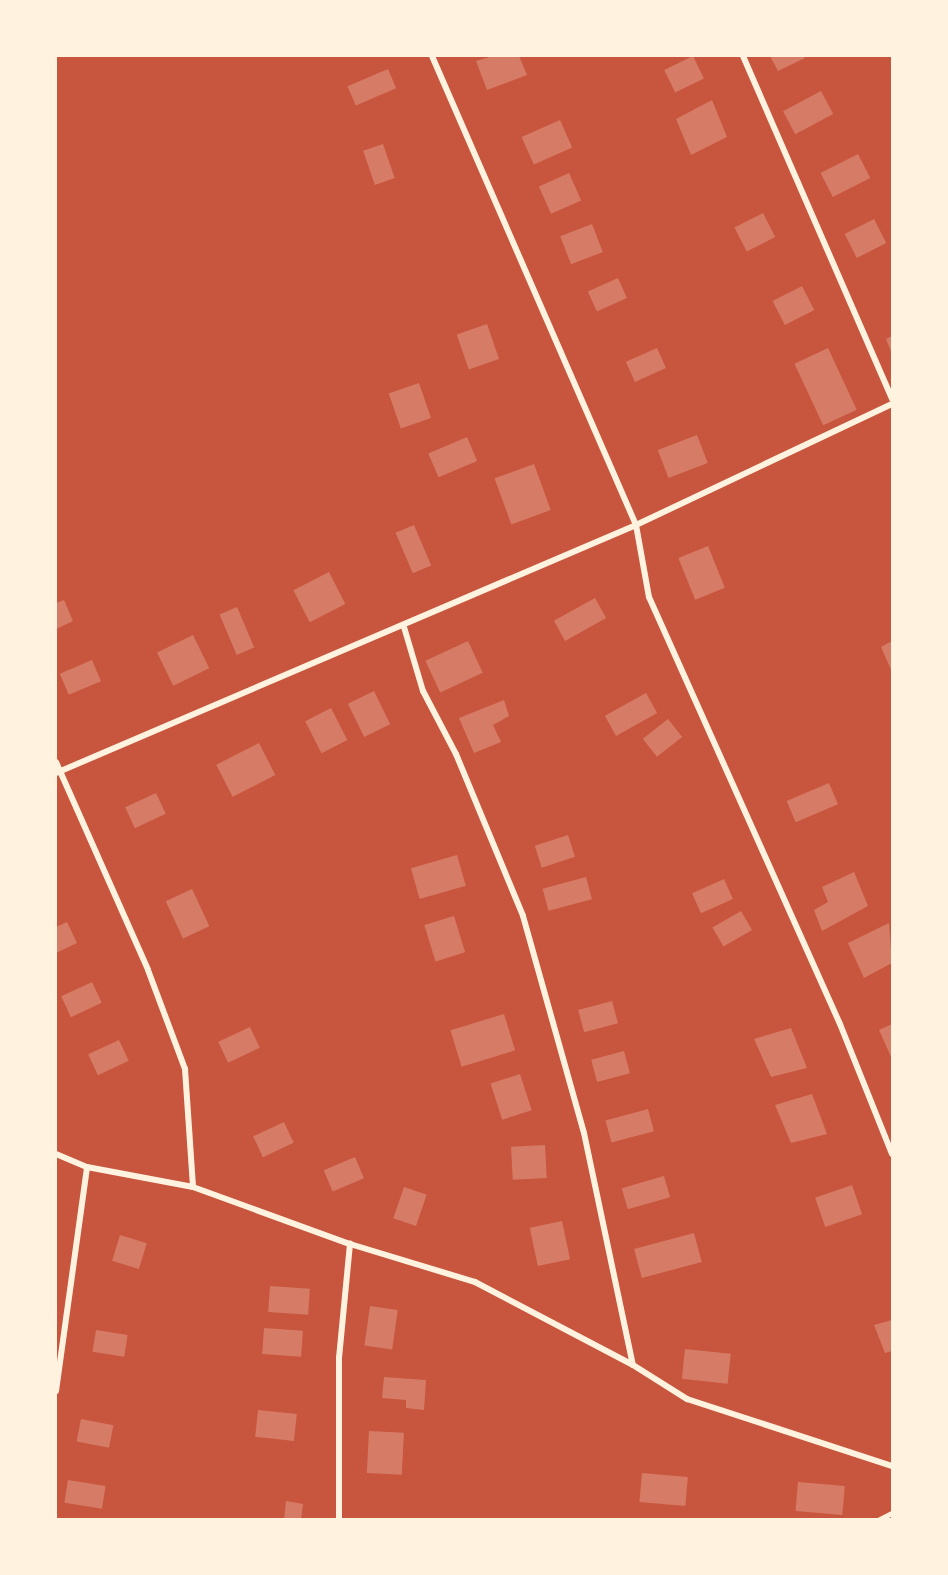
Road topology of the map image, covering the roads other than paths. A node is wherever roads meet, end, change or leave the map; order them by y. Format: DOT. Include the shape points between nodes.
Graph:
graph roads {
  1 [pos="432,56"];
  2 [pos="743,56"];
  3 [pos="892,399"];
  4 [pos="892,404"];
  5 [pos="636,525"];
  6 [pos="404,627"];
  7 [pos="56,762"];
  8 [pos="57,772"];
  9 [pos="56,1154"];
  10 [pos="892,1154"];
  11 [pos="87,1167"];
  12 [pos="193,1187"];
  13 [pos="350,1244"];
  14 [pos="633,1365"];
  15 [pos="56,1391"];
  16 [pos="892,1466"];
  17 [pos="892,1513"];
  18 [pos="339,1520"];
  19 [pos="878,1520"];
  1 -- 5 [label="street"];
  2 -- 3 [label="street"];
  4 -- 5 [label="street"];
  5 -- 6 [label="street"];
  5 -- 10 [label="street" via="649,597 840,1024"];
  6 -- 8 [label="street"];
  6 -- 14 [label="street" via="423,691 456,754 523,916 584,1132"];
  7 -- 8 [label="street"];
  8 -- 12 [label="street" via="148,970 184,1069"];
  9 -- 11 [label="street"];
  11 -- 12 [label="street"];
  11 -- 15 [label="street"];
  12 -- 13 [label="street"];
  13 -- 14 [label="street" via="475,1282"];
  13 -- 18 [label="street" via="339,1358"];
  14 -- 16 [label="street" via="687,1399"];
  17 -- 19 [label="lane"];
}
